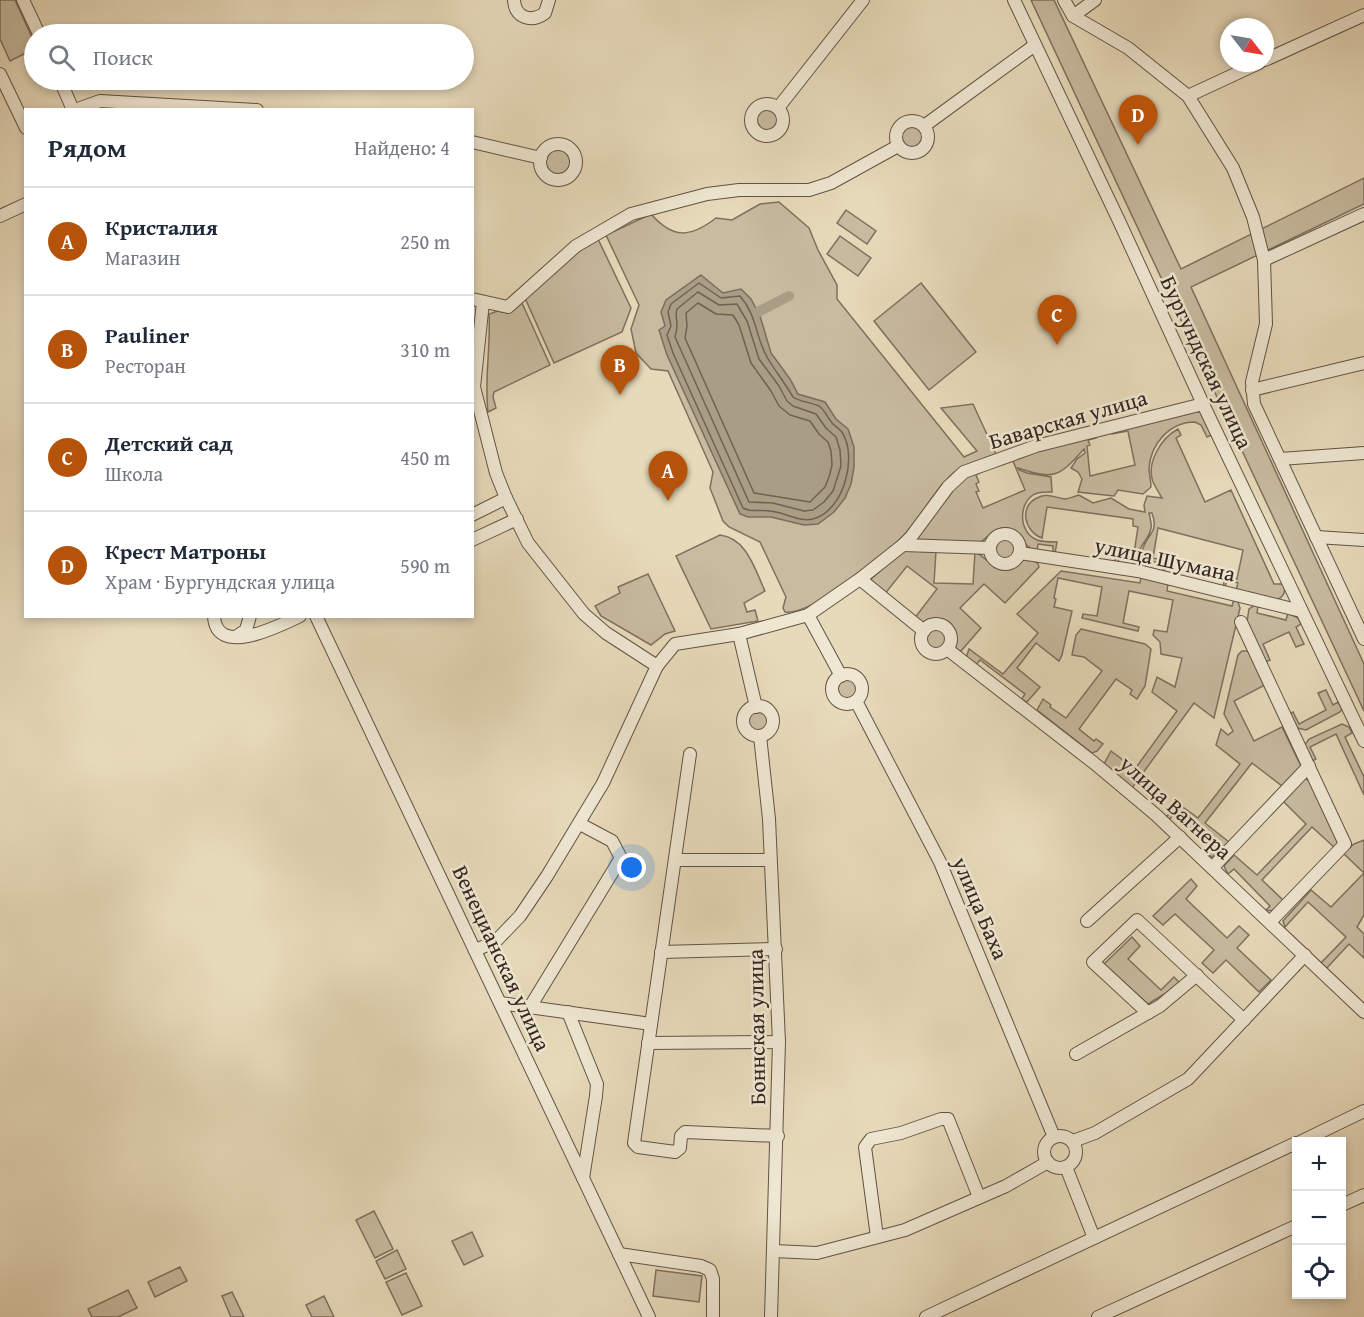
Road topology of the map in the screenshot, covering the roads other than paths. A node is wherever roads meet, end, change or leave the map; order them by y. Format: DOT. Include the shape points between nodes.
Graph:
graph roads {
  1 [pos="23,0"];
  2 [pos="514,0"];
  3 [pos="549,0"];
  4 [pos="863,0"];
  5 [pos="1014,0"];
  6 [pos="1064,0"];
  7 [pos="1095,0"];
  8 [pos="1364,15"];
  9 [pos="1073,16"];
  10 [pos="34,24"];
  11 [pos="1035,45"];
  12 [pos="1274,56"];
  13 [pos="1240,72"];
  14 [pos="0,74"];
  15 [pos="65,90"];
  16 [pos="1188,96"];
  17 [pos="73,108"];
  18 [pos="80,108"];
  19 [pos="222,108"];
  20 [pos="778,108"];
  21 [pos="24,124"];
  22 [pos="924,126"];
  23 [pos="474,142"];
  24 [pos="898,146"];
  25 [pos="541,158"];
  26 [pos="24,205"];
  27 [pos="1364,214"];
  28 [pos="0,216"];
  29 [pos="1264,260"];
  30 [pos="478,300"];
  31 [pos="1364,363"];
  32 [pos="1252,390"];
  33 [pos="1203,404"];
  34 [pos="1364,453"];
  35 [pos="1280,459"];
  36 [pos="506,498"];
  37 [pos="474,514"];
  38 [pos="517,519"];
  39 [pos="1316,537"];
  40 [pos="474,539"];
  41 [pos="1364,540"];
  42 [pos="903,545"];
  43 [pos="990,548"];
  44 [pos="1020,553"];
  45 [pos="860,579"];
  46 [pos="1301,611"];
  47 [pos="808,615"];
  48 [pos="214,618"];
  49 [pos="250,618"];
  50 [pos="295,618"];
  51 [pos="317,618"];
  52 [pos="1241,622"];
  53 [pos="1361,628"];
  54 [pos="924,630"];
  55 [pos="739,634"];
  56 [pos="237,636"];
  57 [pos="1364,639"];
  58 [pos="947,649"];
  59 [pos="657,666"];
  60 [pos="841,676"];
  61 [pos="856,701"];
  62 [pos="756,707"];
  63 [pos="760,736"];
  64 [pos="1364,741"];
  65 [pos="690,754"];
  66 [pos="1309,766"];
  67 [pos="580,824"];
  68 [pos="1180,837"];
  69 [pos="675,860"];
  70 [pos="770,860"];
  71 [pos="1213,867"];
  72 [pos="1087,921"];
  73 [pos="1270,922"];
  74 [pos="776,949"];
  75 [pos="475,950"];
  76 [pos="661,952"];
  77 [pos="1305,955"];
  78 [pos="1197,975"];
  79 [pos="500,1003"];
  80 [pos="530,1007"];
  81 [pos="568,1012"];
  82 [pos="1148,1012"];
  83 [pos="1364,1012"];
  84 [pos="1244,1020"];
  85 [pos="651,1024"];
  86 [pos="648,1042"];
  87 [pos="779,1042"];
  88 [pos="1076,1054"];
  89 [pos="1364,1111"];
  90 [pos="778,1136"];
  91 [pos="1054,1137"];
  92 [pos="1309,1137"];
  93 [pos="1072,1141"];
  94 [pos="1292,1145"];
  95 [pos="1048,1162"];
  96 [pos="1066,1167"];
  97 [pos="584,1178"];
  98 [pos="1364,1195"];
  99 [pos="979,1197"];
  100 [pos="1346,1203"];
  101 [pos="1292,1228"];
  102 [pos="877,1237"];
  103 [pos="1094,1238"];
  104 [pos="774,1251"];
  105 [pos="620,1254"];
  106 [pos="649,1317"];
  107 [pos="713,1317"];
  108 [pos="771,1317"];
  109 [pos="926,1317"];
  110 [pos="1098,1317"];
  1 -- 10 [label="street"];
  2 -- 3 [label="street" via="517,12 531,19 545,13"];
  4 -- 20 [label="street"];
  5 -- 11 [label="street, Бургундская улица"];
  6 -- 9 [label="street"];
  7 -- 9 [label="street"];
  8 -- 12 [label="street"];
  9 -- 16 [label="street, Бургундская улица" via="1128,48"];
  11 -- 22 [label="street"];
  11 -- 33 [label="street, Бургундская улица"];
  13 -- 16 [label="street"];
  14 -- 21 [label="street"];
  15 -- 17 [label="street"];
  16 -- 29 [label="street, Бургундская улица" via="1233,168"];
  18 -- 19 [label="street" via="100,101"];
  22 -- 24 [label="street" via="915,121 900,126 896,135"];
  22 -- 24 [label="street" via="928,138 922,150 909,153"];
  23 -- 25 [label="street"];
  24 -- 30 [label="street" via="831,183 809,190 739,190 631,214 576,246 508,307"];
  26 -- 28 [label="street"];
  27 -- 29 [label="street"];
  29 -- 32 [label="street, Бургундская улица" via="1266,324"];
  30 -- 36 [label="street" via="474,387"];
  31 -- 32 [label="street"];
  32 -- 35 [label="street, Бургундская улица" via="1254,404"];
  33 -- 42 [label="street, Баварская улица" via="1036,446 964,472"];
  33 -- 46 [label="street, Бургундская улица"];
  34 -- 35 [label="street"];
  35 -- 39 [label="street, Бургундская улица"];
  36 -- 37 [label="street"];
  36 -- 38 [label="street"];
  38 -- 40 [label="street"];
  38 -- 59 [label="street" via="528,543 584,614"];
  39 -- 41 [label="street"];
  39 -- 53 [label="street, Бургундская улица"];
  42 -- 43 [label="street"];
  42 -- 45 [label="street, Баварская улица"];
  43 -- 44 [label="street" via="996,561 1005,564"];
  43 -- 44 [label="street" via="995,539 1008,535 1016,539"];
  44 -- 46 [label="street, улица Шумана" via="1138,571"];
  45 -- 47 [label="street, Баварская улица"];
  45 -- 54 [label="street"];
  46 -- 64 [label="street, Бургундская улица"];
  47 -- 55 [label="street, Баварская улица"];
  47 -- 60 [label="street"];
  48 -- 56 [label="street" via="220,632"];
  49 -- 56 [label="street" via="246,630"];
  50 -- 56 [label="street" via="259,634"];
  51 -- 75 [label="street, Венецианская улица"];
  52 -- 66 [label="street"];
  53 -- 57 [label="street, Бургундская улица"];
  54 -- 58 [label="street" via="922,642 927,650 936,654"];
  54 -- 58 [label="street" via="934,624 947,629 951,638"];
  55 -- 59 [label="street, Баварская улица" via="675,644"];
  55 -- 62 [label="street"];
  58 -- 68 [label="street, улица Вагнера" via="1094,762"];
  59 -- 67 [label="street, Баварская улица"];
  60 -- 61 [label="street" via="850,674 859,679 862,693"];
  60 -- 61 [label="street" via="832,687 835,697 847,704"];
  61 -- 91 [label="street, улица Баха" via="940,862"];
  62 -- 63 [label="street" via="745,715 744,725 749,733"];
  62 -- 63 [label="street" via="769,711 773,720 769,731"];
  63 -- 70 [label="street, Боннская улица"];
  65 -- 69 [label="street"];
  66 -- 71 [label="street"];
  66 -- 73 [label="street" via="1345,844"];
  67 -- 75 [label="street, Баварская улица" via="520,916 495,942"];
  67 -- 80 [label="street" via="612,841 621,858"];
  68 -- 71 [label="street, улица Вагнера"];
  68 -- 72 [label="street"];
  69 -- 70 [label="street"];
  69 -- 76 [label="street"];
  70 -- 74 [label="street, Боннская улица"];
  71 -- 73 [label="street, улица Вагнера"];
  73 -- 77 [label="street, улица Вагнера"];
  74 -- 76 [label="street"];
  74 -- 87 [label="street, Боннская улица"];
  75 -- 79 [label="street, Венецианская улица"];
  76 -- 85 [label="street"];
  77 -- 83 [label="street, улица Вагнера"];
  77 -- 84 [label="street"];
  78 -- 82 [label="street"];
  78 -- 82 [label="street" via="1137,920 1093,962"];
  78 -- 84 [label="street"];
  79 -- 80 [label="street"];
  79 -- 97 [label="street, Венецианская улица"];
  80 -- 81 [label="street"];
  81 -- 85 [label="street"];
  81 -- 97 [label="street" via="597,1084"];
  82 -- 88 [label="street"];
  84 -- 93 [label="street" via="1188,1079"];
  85 -- 86 [label="street"];
  86 -- 87 [label="street"];
  86 -- 90 [label="street" via="634,1138 638,1147 675,1152 685,1132"];
  87 -- 90 [label="street, Боннская улица"];
  89 -- 92 [label="street"];
  90 -- 104 [label="street, Боннская улица"];
  91 -- 93 [label="street" via="1064,1136"];
  91 -- 95 [label="street" via="1044,1148"];
  93 -- 96 [label="street" via="1076,1156"];
  94 -- 103 [label="street"];
  95 -- 96 [label="street"];
  95 -- 99 [label="street"];
  96 -- 103 [label="street"];
  97 -- 105 [label="street, Венецианская улица"];
  98 -- 100 [label="street"];
  99 -- 102 [label="street" via="905,1230"];
  99 -- 102 [label="street" via="948,1119 871,1139 865,1147"];
  101 -- 110 [label="street"];
  102 -- 104 [label="street" via="817,1253"];
  103 -- 109 [label="street"];
  104 -- 108 [label="street, Боннская улица"];
  105 -- 106 [label="street, Венецианская улица"];
  105 -- 107 [label="street" via="710,1270"];
}
